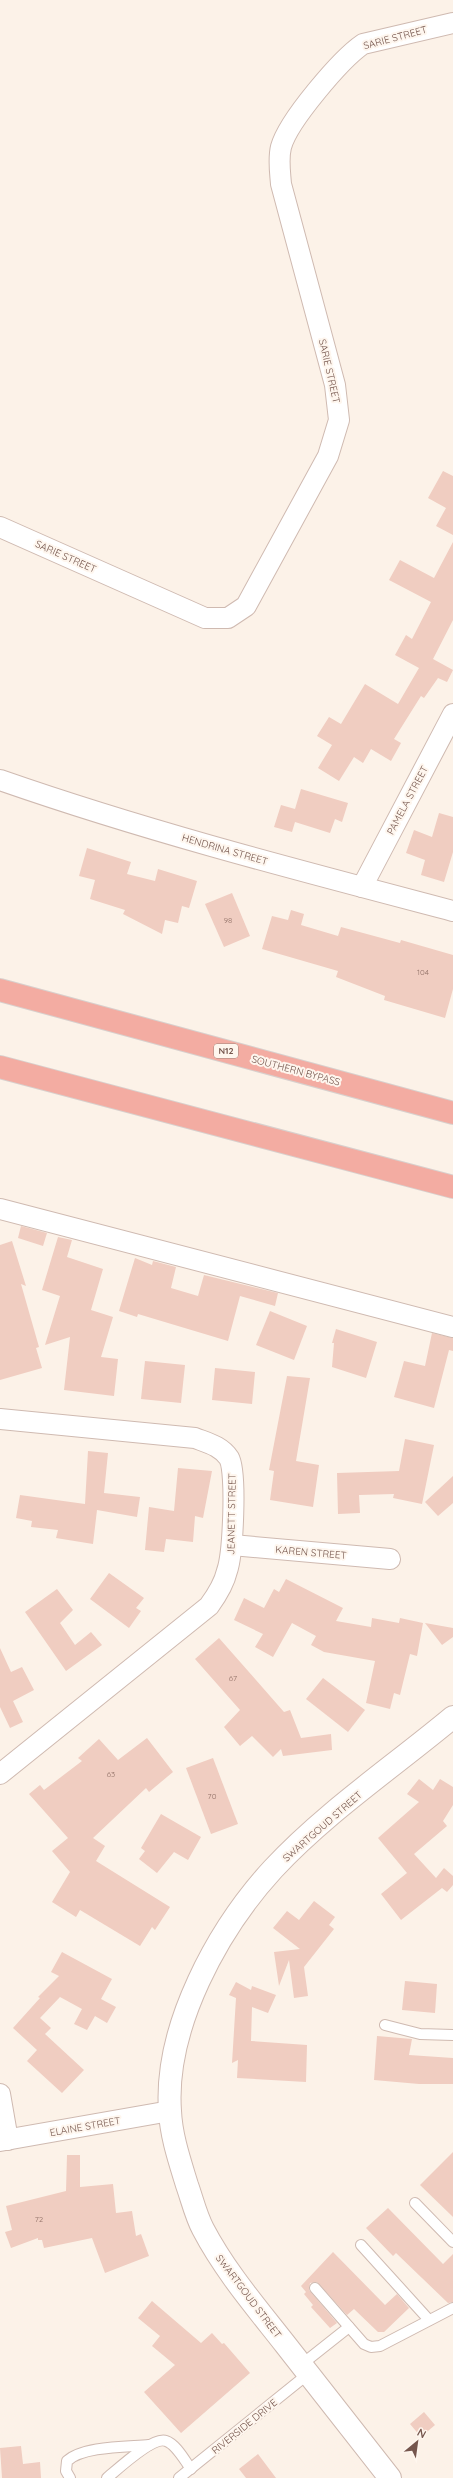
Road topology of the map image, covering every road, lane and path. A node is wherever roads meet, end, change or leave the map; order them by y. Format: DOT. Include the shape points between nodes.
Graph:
graph roads {
  1 [pos="453,23"];
  2 [pos="0,527"];
  3 [pos="453,714"];
  4 [pos="0,780"];
  5 [pos="362,887"];
  6 [pos="453,911"];
  7 [pos="0,990"];
  8 [pos="0,1067"];
  9 [pos="453,1113"];
  10 [pos="453,1188"];
  11 [pos="0,1209"];
  12 [pos="453,1327"];
  13 [pos="0,1420"];
  14 [pos="232,1545"];
  15 [pos="390,1559"];
  16 [pos="453,1717"];
  17 [pos="0,1774"];
  18 [pos="386,2025"];
  19 [pos="453,2035"];
  20 [pos="0,2094"];
  21 [pos="170,2111"];
  22 [pos="4,2140"];
  23 [pos="415,2203"];
  24 [pos="453,2242"];
  25 [pos="361,2245"];
  26 [pos="316,2288"];
  27 [pos="453,2308"];
  28 [pos="430,2320"];
  29 [pos="349,2327"];
  30 [pos="305,2370"];
  31 [pos="150,2445"];
  32 [pos="191,2468"];
  33 [pos="70,2478"];
  34 [pos="107,2478"];
  35 [pos="179,2478"];
  36 [pos="390,2478"];
  1 -- 2 [label="street, SARIE STREET" via="363,44 352,52 313,96 281,146 281,184 335,385 339,420 328,456 246,606 228,618 205,618"];
  3 -- 5 [label="street, PAMELA STREET"];
  4 -- 5 [label="street, HENDRINA STREET" via="131,822"];
  5 -- 6 [label="street, HENDRINA STREET"];
  7 -- 9 [label="highway, SOUTHERN BYPASS / N12"];
  8 -- 10 [label="highway"];
  11 -- 12 [label="street"];
  13 -- 14 [label="street, JEANETT STREET" via="195,1438 223,1450 230,1460 233,1479"];
  14 -- 15 [label="street, KAREN STREET"];
  14 -- 17 [label="street, JEANETT STREET" via="223,1584 209,1606"];
  16 -- 21 [label="street, SWARTGOUD STREET" via="306,1837 244,1904 215,1947 188,2008 172,2073"];
  18 -- 19 [label="lane" via="420,2034"];
  20 -- 22 [label="street"];
  21 -- 22 [label="street, ELAINE STREET"];
  21 -- 30 [label="street, SWARTGOUD STREET" via="180,2162 202,2227 240,2287"];
  23 -- 24 [label="lane"];
  25 -- 28 [label="lane"];
  26 -- 29 [label="lane"];
  27 -- 28 [label="lane"];
  28 -- 29 [label="lane" via="380,2346 371,2347 364,2344"];
  29 -- 30 [label="lane, RIVERSIDE DRIVE"];
  30 -- 32 [label="lane, RIVERSIDE DRIVE"];
  30 -- 36 [label="street, SWARTGOUD STREET"];
  31 -- 32 [label="lane" via="155,2441 166,2440"];
  31 -- 33 [label="lane" via="102,2449 72,2456 66,2461 66,2471"];
  31 -- 34 [label="lane"];
  32 -- 35 [label="lane, RIVERSIDE DRIVE"];
}
